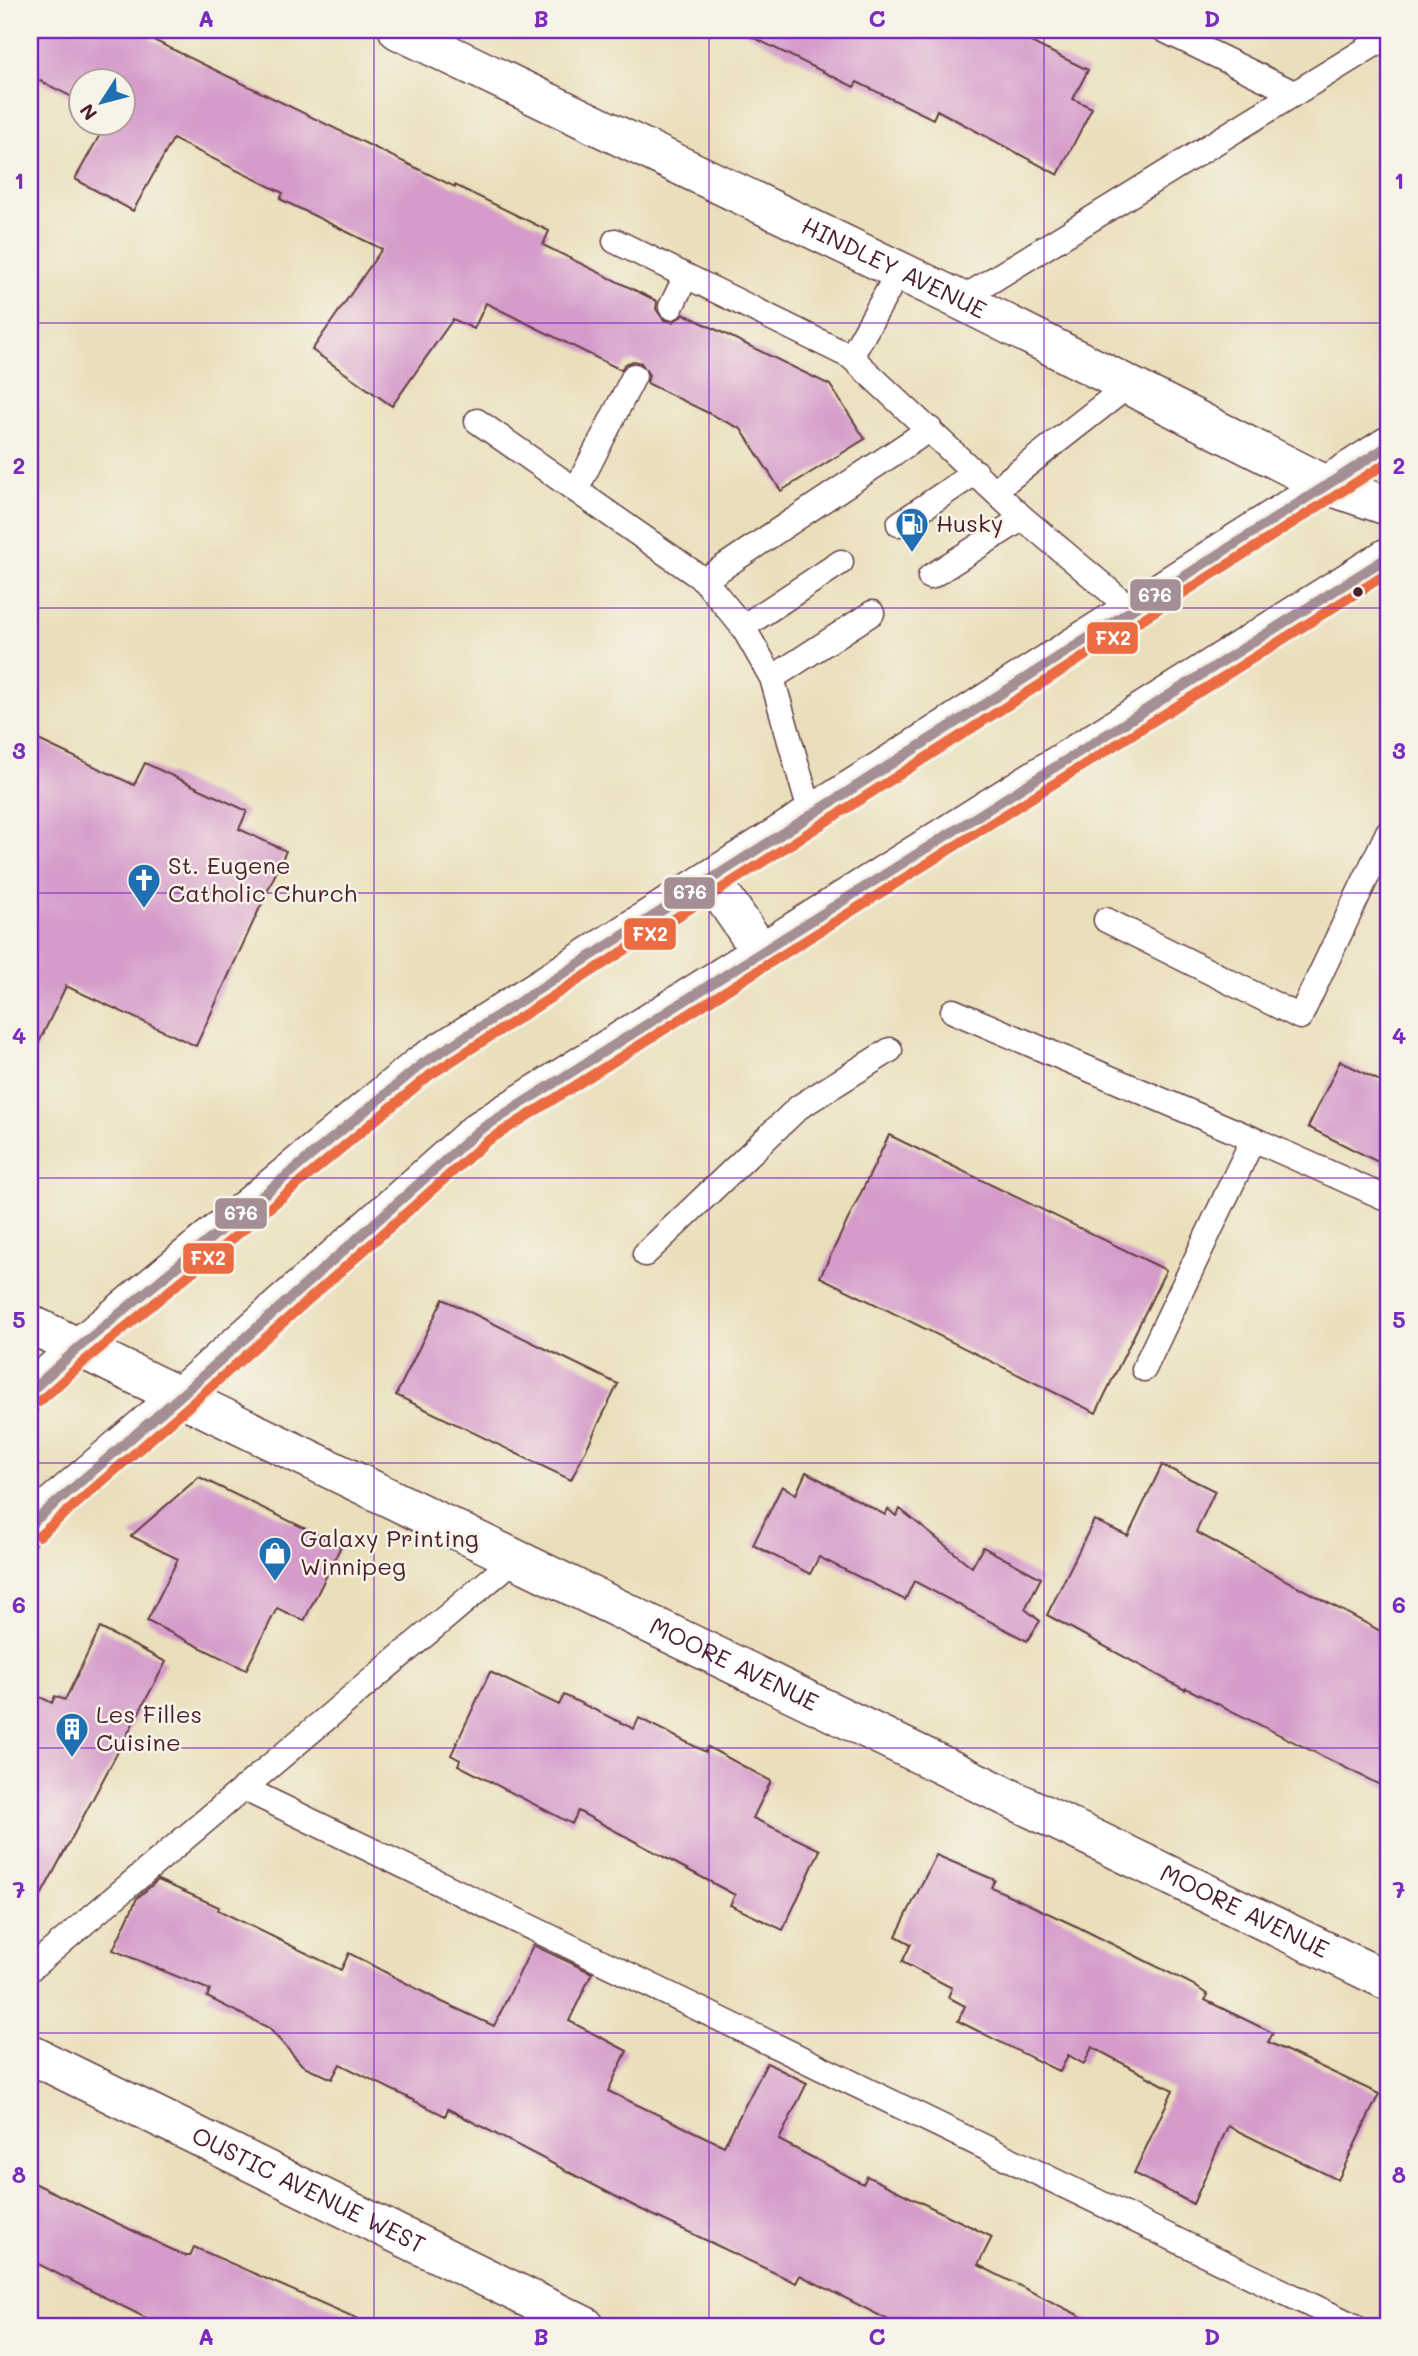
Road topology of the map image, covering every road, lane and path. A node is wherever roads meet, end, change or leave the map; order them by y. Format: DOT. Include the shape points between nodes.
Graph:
graph roads {
  1 [pos="398,30"];
  2 [pos="1164,30"];
  3 [pos="1388,36"];
  4 [pos="1294,93"];
  5 [pos="615,241"];
  6 [pos="899,271"];
  7 [pos="686,276"];
  8 [pos="960,300"];
  9 [pos="671,307"];
  10 [pos="851,357"];
  11 [pos="634,376"];
  12 [pos="1129,385"];
  13 [pos="477,421"];
  14 [pos="930,429"];
  15 [pos="1388,446"];
  16 [pos="976,472"];
  17 [pos="1326,485"];
  18 [pos="576,490"];
  19 [pos="995,490"];
  20 [pos="1388,506"];
  21 [pos="1023,518"];
  22 [pos="899,524"];
  23 [pos="1388,557"];
  24 [pos="841,562"];
  25 [pos="930,576"];
  26 [pos="704,580"];
  27 [pos="1131,609"];
  28 [pos="872,613"];
  29 [pos="743,627"];
  30 [pos="772,678"];
  31 [pos="811,815"];
  32 [pos="1388,832"];
  33 [pos="710,879"];
  34 [pos="1106,920"];
  35 [pos="761,953"];
  36 [pos="953,1011"];
  37 [pos="890,1050"];
  38 [pos="1253,1139"];
  39 [pos="1388,1199"];
  40 [pos="645,1254"];
  41 [pos="30,1324"];
  42 [pos="78,1348"];
  43 [pos="1144,1369"];
  44 [pos="30,1392"];
  45 [pos="178,1397"];
  46 [pos="30,1525"];
  47 [pos="516,1558"];
  48 [pos="243,1788"];
  49 [pos="30,1969"];
  50 [pos="1388,1981"];
  51 [pos="30,2054"];
  52 [pos="585,2326"];
  53 [pos="1353,2326"];
  1 -- 6 [label="main road, HINDLEY AVENUE"];
  2 -- 4 [label="lane"];
  3 -- 4 [label="lane"];
  4 -- 8 [label="lane"];
  5 -- 7 [label="lane"];
  6 -- 8 [label="main road, HINDLEY AVENUE"];
  6 -- 10 [label="lane"];
  7 -- 9 [label="lane"];
  7 -- 10 [label="lane"];
  8 -- 12 [label="main road, HINDLEY AVENUE"];
  10 -- 14 [label="lane"];
  11 -- 18 [label="lane"];
  12 -- 17 [label="main road, HINDLEY AVENUE"];
  12 -- 19 [label="lane"];
  13 -- 18 [label="lane"];
  14 -- 16 [label="lane"];
  14 -- 26 [label="lane"];
  15 -- 17 [label="main road"];
  16 -- 19 [label="lane"];
  16 -- 22 [label="lane"];
  17 -- 20 [label="main road, HINDLEY AVENUE"];
  17 -- 27 [label="main road"];
  18 -- 26 [label="lane"];
  19 -- 21 [label="lane"];
  21 -- 25 [label="lane"];
  21 -- 27 [label="lane"];
  23 -- 35 [label="main road"];
  24 -- 29 [label="lane"];
  26 -- 29 [label="lane"];
  27 -- 31 [label="main road"];
  28 -- 30 [label="lane"];
  29 -- 30 [label="lane"];
  30 -- 31 [label="lane"];
  31 -- 33 [label="main road"];
  32 -- 34 [label="lane" via="1300,1017"];
  33 -- 35 [label="main road"];
  33 -- 42 [label="main road" via="422,1063"];
  35 -- 45 [label="main road" via="478,1131"];
  36 -- 38 [label="lane"];
  37 -- 40 [label="lane" via="799,1107"];
  38 -- 39 [label="lane"];
  38 -- 43 [label="lane"];
  41 -- 42 [label="main road, MOORE AVENUE"];
  42 -- 44 [label="main road"];
  42 -- 45 [label="main road, MOORE AVENUE"];
  45 -- 46 [label="main road"];
  45 -- 47 [label="main road, MOORE AVENUE"];
  47 -- 48 [label="lane"];
  47 -- 50 [label="main road, MOORE AVENUE"];
  48 -- 49 [label="lane"];
  48 -- 53 [label="lane"];
  51 -- 52 [label="main road, OUSTIC AVENUE WEST"];
}
